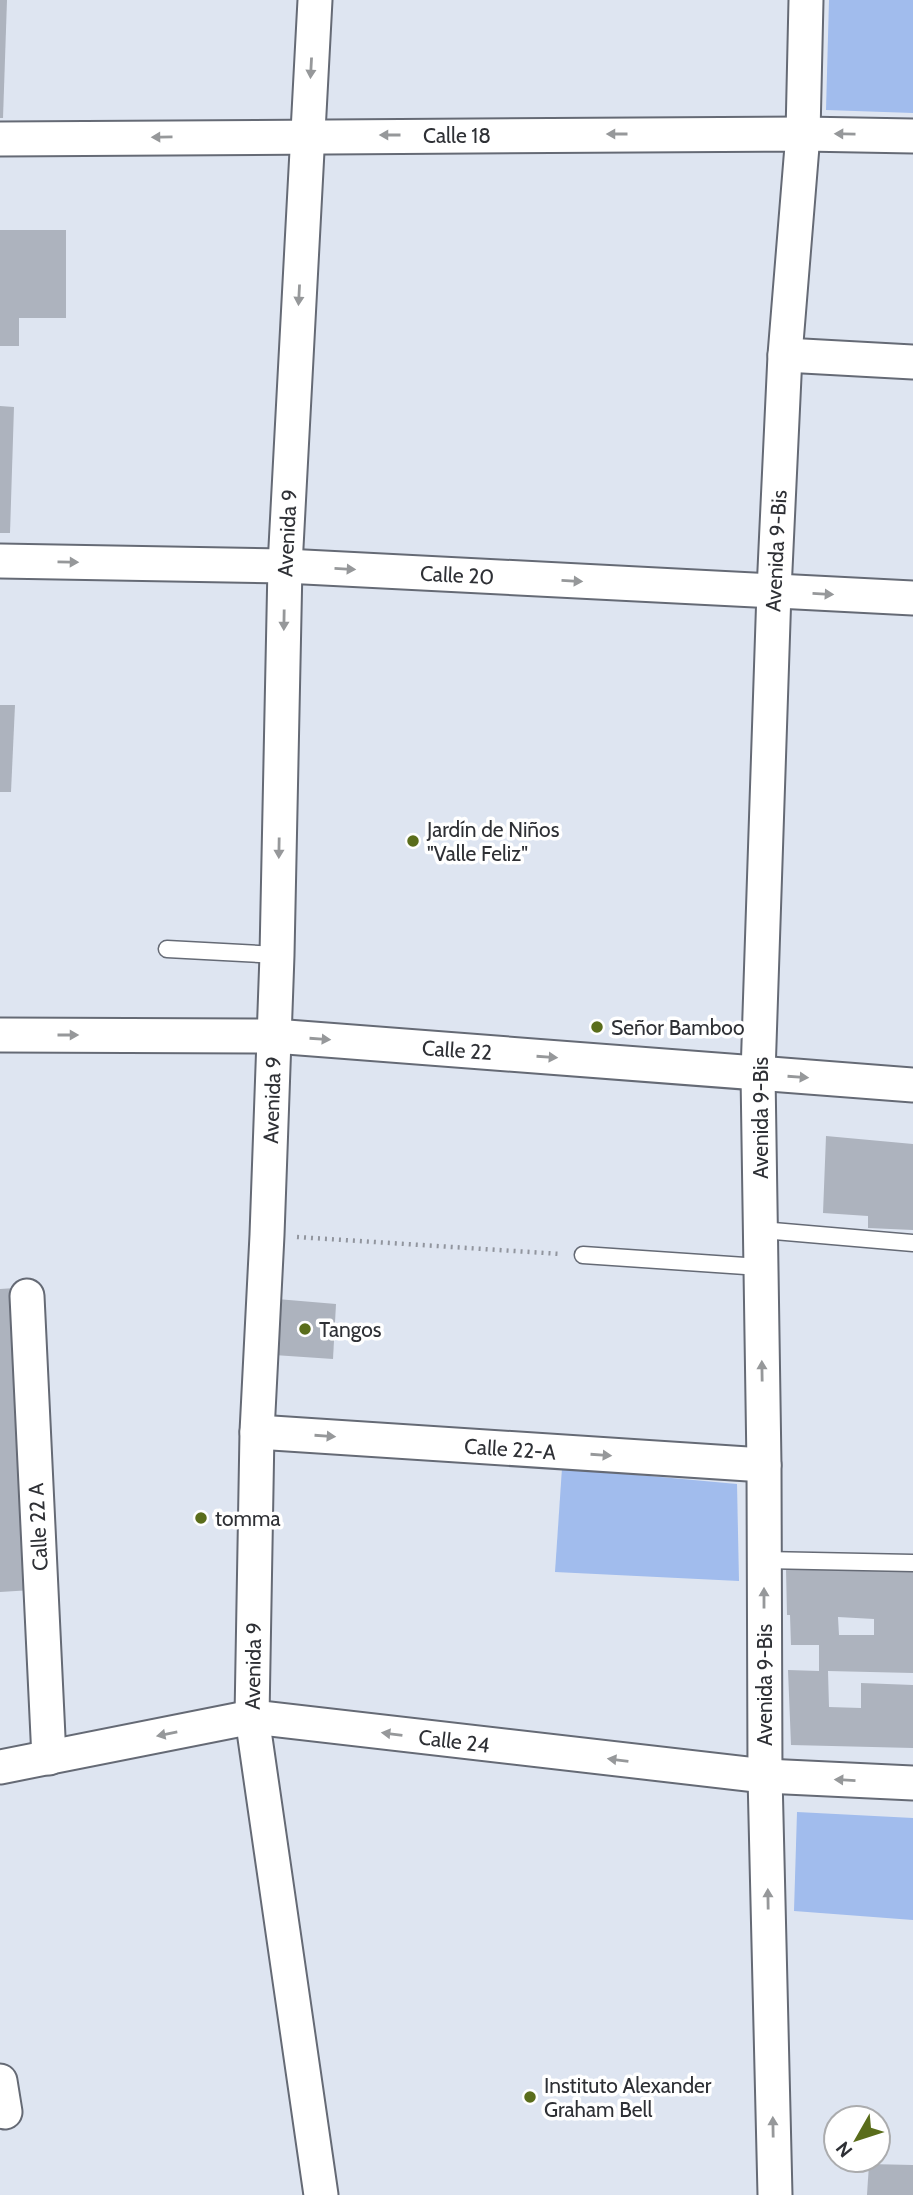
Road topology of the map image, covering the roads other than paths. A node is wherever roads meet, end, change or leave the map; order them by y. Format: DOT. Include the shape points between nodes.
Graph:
graph roads {
  1 [pos="315,0"];
  2 [pos="806,0"];
  3 [pos="803,134"];
  4 [pos="307,136"];
  5 [pos="913,136"];
  6 [pos="0,139"];
  7 [pos="785,355"];
  8 [pos="913,362"];
  9 [pos="0,561"];
  10 [pos="285,566"];
  11 [pos="774,592"];
  12 [pos="913,598"];
  13 [pos="167,949"];
  14 [pos="277,955"];
  15 [pos="0,1035"];
  16 [pos="274,1036"];
  17 [pos="758,1074"];
  18 [pos="913,1085"];
  19 [pos="761,1230"];
  20 [pos="913,1243"];
  21 [pos="583,1255"];
  22 [pos="760,1267"];
  23 [pos="27,1296"];
  24 [pos="257,1432"];
  25 [pos="764,1465"];
  26 [pos="764,1560"];
  27 [pos="913,1563"];
  28 [pos="252,1717"];
  29 [pos="49,1758"];
  30 [pos="0,1767"];
  31 [pos="765,1776"];
  32 [pos="913,1783"];
  33 [pos="321,2195"];
  34 [pos="775,2195"];
  1 -- 4 [label="street, Avenida 9, one-way"];
  2 -- 3 [label="street, Avenida 9-Bis"];
  3 -- 4 [label="street, Calle 18, one-way"];
  5 -- 3 [label="street, Calle 18, one-way"];
  3 -- 7 [label="street, Avenida 9-Bis"];
  4 -- 6 [label="street, Calle 18, one-way"];
  4 -- 10 [label="street, Avenida 9, one-way"];
  7 -- 8 [label="street"];
  7 -- 11 [label="street, Avenida 9-Bis"];
  9 -- 10 [label="street, Calle 20, one-way"];
  10 -- 11 [label="street, Calle 20, one-way"];
  10 -- 14 [label="street, Avenida 9, one-way"];
  11 -- 12 [label="street, Calle 20, one-way"];
  11 -- 17 [label="street, Avenida 9-Bis"];
  13 -- 14 [label="lane"];
  14 -- 16 [label="street, Avenida 9"];
  15 -- 16 [label="street, Calle 22, one-way"];
  16 -- 17 [label="street, Calle 22, one-way"];
  16 -- 24 [label="street, Avenida 9"];
  17 -- 18 [label="street, Calle 22, one-way"];
  17 -- 19 [label="street, Avenida 9-Bis"];
  19 -- 20 [label="lane"];
  19 -- 22 [label="street, Avenida 9-Bis"];
  21 -- 22 [label="lane"];
  25 -- 22 [label="street, Avenida 9-Bis, one-way"];
  23 -- 29 [label="street, Calle 22 A"];
  24 -- 25 [label="street, Calle 22-A, one-way"];
  24 -- 28 [label="street, Avenida 9"];
  25 -- 26 [label="street, Avenida 9-Bis"];
  26 -- 27 [label="lane"];
  31 -- 26 [label="street, Avenida 9-Bis, one-way"];
  28 -- 29 [label="street, Calle 24, one-way"];
  31 -- 28 [label="street, Calle 24, one-way"];
  28 -- 33 [label="street, Avenida 9"];
  29 -- 30 [label="street, Calle 24"];
  32 -- 31 [label="street, Calle 24, one-way"];
  34 -- 31 [label="street, Avenida 9-Bis, one-way"];
}
